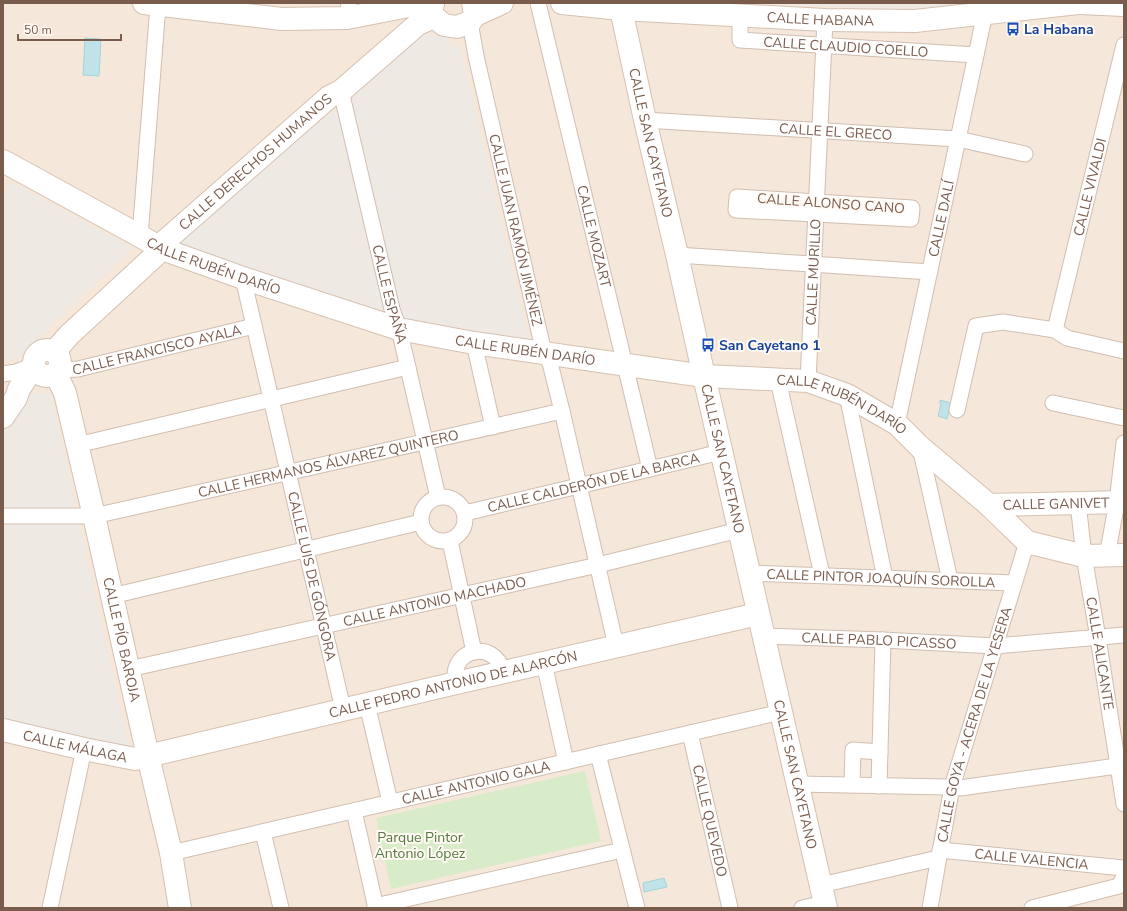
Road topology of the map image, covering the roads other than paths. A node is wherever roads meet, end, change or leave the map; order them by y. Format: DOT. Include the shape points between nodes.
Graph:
graph roads {
  1 [pos="502,3"];
  2 [pos="538,3"];
  3 [pos="562,3"];
  4 [pos="1072,3"];
  5 [pos="151,4"];
  6 [pos="1124,5"];
  7 [pos="430,8"];
  8 [pos="621,9"];
  9 [pos="348,10"];
  10 [pos="730,11"];
  11 [pos="975,11"];
  12 [pos="473,13"];
  13 [pos="825,20"];
  14 [pos="824,45"];
  15 [pos="1124,45"];
  16 [pos="976,55"];
  17 [pos="341,90"];
  18 [pos="645,120"];
  19 [pos="820,131"];
  20 [pos="958,139"];
  21 [pos="1025,154"];
  22 [pos="5,166"];
  23 [pos="816,208"];
  24 [pos="140,236"];
  25 [pos="162,249"];
  26 [pos="677,255"];
  27 [pos="813,264"];
  28 [pos="930,272"];
  29 [pos="243,278"];
  30 [pos="254,326"];
  31 [pos="399,329"];
  32 [pos="1055,330"];
  33 [pos="474,344"];
  34 [pos="1124,351"];
  35 [pos="544,353"];
  36 [pos="624,365"];
  37 [pos="408,367"];
  38 [pos="46,368"];
  39 [pos="3,374"];
  40 [pos="704,376"];
  41 [pos="778,380"];
  42 [pos="808,381"];
  43 [pos="10,395"];
  44 [pos="847,395"];
  45 [pos="271,399"];
  46 [pos="1053,403"];
  47 [pos="957,410"];
  48 [pos="562,411"];
  49 [pos="3,417"];
  50 [pos="1124,418"];
  51 [pos="897,424"];
  52 [pos="493,427"];
  53 [pos="425,442"];
  54 [pos="1124,443"];
  55 [pos="77,445"];
  56 [pos="920,447"];
  57 [pos="721,452"];
  58 [pos="650,469"];
  59 [pos="288,473"];
  60 [pos="580,486"];
  61 [pos="438,497"];
  62 [pos="1120,502"];
  63 [pos="1078,503"];
  64 [pos="989,505"];
  65 [pos="465,513"];
  66 [pos="3,516"];
  67 [pos="94,516"];
  68 [pos="421,522"];
  69 [pos="739,530"];
  70 [pos="450,541"];
  71 [pos="1026,542"];
  72 [pos="306,550"];
  73 [pos="1084,556"];
  74 [pos="1116,556"];
  75 [pos="598,565"];
  76 [pos="749,572"];
  77 [pos="822,576"];
  78 [pos="885,578"];
  79 [pos="950,580"];
  80 [pos="1014,583"];
  81 [pos="461,595"];
  82 [pos="112,596"];
  83 [pos="758,614"];
  84 [pos="324,626"];
  85 [pos="1124,635"];
  86 [pos="764,636"];
  87 [pos="1098,638"];
  88 [pos="883,640"];
  89 [pos="616,646"];
  90 [pos="995,646"];
  91 [pos="474,652"];
  92 [pos="544,663"];
  93 [pos="129,669"];
  94 [pos="503,672"];
  95 [pos="456,683"];
  96 [pos="367,704"];
  97 [pos="343,709"];
  98 [pos="781,712"];
  99 [pos="3,730"];
  100 [pos="690,733"];
  101 [pos="84,749"];
  102 [pos="880,752"];
  103 [pos="598,754"];
  104 [pos="148,756"];
  105 [pos="566,762"];
  106 [pos="1121,765"];
  107 [pos="798,784"];
  108 [pos="852,785"];
  109 [pos="879,786"];
  110 [pos="952,787"];
  111 [pos="390,802"];
  112 [pos="1124,804"];
  113 [pos="354,811"];
  114 [pos="263,832"];
  115 [pos="622,850"];
  116 [pos="171,853"];
  117 [pos="939,854"];
  118 [pos="1124,868"];
  119 [pos="1124,877"];
  120 [pos="824,899"];
  121 [pos="375,907"];
  122 [pos="50,908"];
  123 [pos="180,908"];
  124 [pos="281,908"];
  125 [pos="637,908"];
  126 [pos="730,908"];
  127 [pos="802,908"];
  128 [pos="930,908"];
  129 [pos="1032,908"];
  1 -- 12 [label="street"];
  2 -- 36 [label="street, CALLE MOZART"];
  3 -- 8 [label="street, CALLE HABANA"];
  4 -- 6 [label="street, CALLE HABANA"];
  4 -- 11 [label="street, CALLE HABANA"];
  5 -- 9 [label="street" via="282,19"];
  5 -- 24 [label="street"];
  7 -- 9 [label="street"];
  7 -- 12 [label="street" via="444,25 457,27"];
  7 -- 17 [label="street, CALLE DERECHOS HUMANOS" via="418,24"];
  8 -- 10 [label="street, CALLE HABANA"];
  8 -- 18 [label="street, CALLE SAN CAYETANO"];
  10 -- 13 [label="street, CALLE HABANA"];
  10 -- 14 [label="street, CALLE CLAUDIO COELLO" via="740,40"];
  11 -- 13 [label="street, CALLE HABANA" via="915,21"];
  11 -- 16 [label="street, CALLE DALÍ"];
  12 -- 35 [label="street, CALLE JUAN RAMÓN JIMÉNEZ" via="476,56"];
  13 -- 14 [label="street, CALLE MURILLO"];
  14 -- 16 [label="street, CALLE CLAUDIO COELLO"];
  14 -- 19 [label="street, CALLE MURILLO"];
  15 -- 32 [label="street, CALLE VIVALDI"];
  16 -- 20 [label="street, CALLE DALÍ"];
  17 -- 25 [label="street, CALLE DERECHOS HUMANOS" via="329,97 165,241"];
  17 -- 31 [label="street, CALLE ESPAÑA" via="392,310"];
  18 -- 19 [label="street, CALLE EL GRECO"];
  18 -- 26 [label="street, CALLE SAN CAYETANO"];
  19 -- 20 [label="street, CALLE EL GRECO"];
  19 -- 23 [label="street, CALLE MURILLO"];
  20 -- 21 [label="street, CALLE EL GRECO"];
  20 -- 28 [label="street, CALLE DALÍ"];
  22 -- 24 [label="street, CALLE RUBÉN DARÍO"];
  23 -- 23 [label="street, CALLE ALONSO CANO" via="911,219 912,208"];
  23 -- 27 [label="street, CALLE MURILLO"];
  24 -- 25 [label="street, CALLE RUBÉN DARÍO"];
  25 -- 29 [label="street, CALLE RUBÉN DARÍO"];
  25 -- 38 [label="street, CALLE DERECHOS HUMANOS" via="69,335"];
  26 -- 27 [label="street"];
  26 -- 40 [label="street, CALLE SAN CAYETANO"];
  27 -- 28 [label="street"];
  27 -- 42 [label="street, CALLE MURILLO"];
  28 -- 51 [label="street, CALLE DALÍ"];
  29 -- 30 [label="street, CALLE LUIS DE GÓNGORA"];
  29 -- 31 [label="street, CALLE RUBÉN DARÍO"];
  30 -- 38 [label="street, CALLE FRANCISCO AYALA" via="78,369"];
  30 -- 45 [label="street, CALLE LUIS DE GÓNGORA"];
  31 -- 33 [label="street, CALLE RUBÉN DARÍO"];
  31 -- 37 [label="street, CALLE ESPAÑA"];
  32 -- 34 [label="street" via="1067,338"];
  32 -- 47 [label="street" via="1003,322 976,326"];
  33 -- 35 [label="street, CALLE RUBÉN DARÍO"];
  33 -- 52 [label="street"];
  35 -- 36 [label="street, CALLE RUBÉN DARÍO"];
  35 -- 48 [label="street, CALLE JUAN RAMÓN JIMÉNEZ" via="550,363"];
  36 -- 40 [label="street, CALLE RUBÉN DARÍO"];
  36 -- 58 [label="street, CALLE MOZART"];
  37 -- 45 [label="street"];
  37 -- 53 [label="street, CALLE ESPAÑA"];
  38 -- 39 [label="street"];
  38 -- 43 [label="street, CALLE DERECHOS HUMANOS" via="28,374 19,389"];
  38 -- 55 [label="street, CALLE PÍO BAROJA" via="65,393"];
  40 -- 41 [label="street, CALLE RUBÉN DARÍO"];
  40 -- 57 [label="street, CALLE SAN CAYETANO"];
  41 -- 42 [label="street, CALLE RUBÉN DARÍO"];
  41 -- 77 [label="street"];
  42 -- 44 [label="street, CALLE RUBÉN DARÍO"];
  43 -- 49 [label="street, CALLE DERECHOS HUMANOS"];
  44 -- 51 [label="street, CALLE RUBÉN DARÍO"];
  44 -- 78 [label="street"];
  45 -- 55 [label="street"];
  45 -- 59 [label="street, CALLE LUIS DE GÓNGORA"];
  46 -- 50 [label="street"];
  48 -- 52 [label="street, CALLE HERMANOS ÁLVAREZ QUINTERO"];
  48 -- 60 [label="street, CALLE JUAN RAMÓN JIMÉNEZ"];
  51 -- 56 [label="street, CALLE RUBÉN DARÍO"];
  52 -- 53 [label="street, CALLE HERMANOS ÁLVAREZ QUINTERO"];
  53 -- 59 [label="street, CALLE HERMANOS ÁLVAREZ QUINTERO"];
  53 -- 61 [label="street, CALLE ESPAÑA"];
  54 -- 62 [label="street"];
  55 -- 67 [label="street, CALLE PÍO BAROJA"];
  56 -- 64 [label="street, CALLE RUBÉN DARÍO"];
  56 -- 79 [label="street"];
  57 -- 58 [label="street, CALLE CALDERÓN DE LA BARCA"];
  57 -- 69 [label="street, CALLE SAN CAYETANO"];
  58 -- 60 [label="street, CALLE CALDERÓN DE LA BARCA"];
  59 -- 67 [label="street, CALLE HERMANOS ÁLVAREZ QUINTERO"];
  59 -- 72 [label="street, CALLE LUIS DE GÓNGORA"];
  60 -- 65 [label="street, CALLE CALDERÓN DE LA BARCA"];
  60 -- 75 [label="street, CALLE JUAN RAMÓN JIMÉNEZ"];
  61 -- 65 [label="street" via="452,498"];
  61 -- 68 [label="street" via="423,509"];
  62 -- 63 [label="street, CALLE GANIVET"];
  62 -- 74 [label="street"];
  63 -- 64 [label="street, CALLE GANIVET"];
  63 -- 73 [label="street, CALLE ALICANTE"];
  64 -- 71 [label="street, CALLE RUBÉN DARÍO"];
  65 -- 70 [label="street" via="466,520 461,533"];
  66 -- 67 [label="street, CALLE HERMANOS ÁLVAREZ QUINTERO"];
  67 -- 82 [label="street, CALLE PÍO BAROJA"];
  68 -- 70 [label="street" via="428,536 434,540"];
  68 -- 72 [label="street"];
  69 -- 75 [label="street, CALLE ANTONIO MACHADO"];
  69 -- 76 [label="street, CALLE SAN CAYETANO"];
  70 -- 81 [label="street"];
  71 -- 73 [label="street"];
  71 -- 80 [label="street, CALLE GOYA - ACERA DE LA YESERA"];
  72 -- 82 [label="street"];
  72 -- 84 [label="street, CALLE LUIS DE GÓNGORA"];
  73 -- 74 [label="street"];
  73 -- 87 [label="street, CALLE ALICANTE"];
  75 -- 81 [label="street, CALLE ANTONIO MACHADO"];
  75 -- 89 [label="street, CALLE JUAN RAMÓN JIMÉNEZ"];
  76 -- 77 [label="street, CALLE PINTOR JOAQUÍN SOROLLA"];
  76 -- 83 [label="street, CALLE SAN CAYETANO"];
  77 -- 78 [label="street, CALLE PINTOR JOAQUÍN SOROLLA"];
  78 -- 79 [label="street, CALLE PINTOR JOAQUÍN SOROLLA"];
  79 -- 80 [label="street, CALLE PINTOR JOAQUÍN SOROLLA"];
  80 -- 90 [label="street, CALLE GOYA - ACERA DE LA YESERA"];
  81 -- 84 [label="street, CALLE ANTONIO MACHADO"];
  81 -- 91 [label="street"];
  82 -- 93 [label="street, CALLE PÍO BAROJA"];
  83 -- 86 [label="street, CALLE SAN CAYETANO"];
  83 -- 89 [label="street, CALLE PEDRO ANTONIO DE ALARCÓN"];
  84 -- 93 [label="street, CALLE ANTONIO MACHADO"];
  84 -- 97 [label="street, CALLE LUIS DE GÓNGORA"];
  85 -- 87 [label="street"];
  86 -- 88 [label="street, CALLE PABLO PICASSO"];
  86 -- 98 [label="street, CALLE SAN CAYETANO"];
  87 -- 90 [label="street"];
  87 -- 106 [label="street, CALLE ALICANTE"];
  88 -- 90 [label="street, CALLE PABLO PICASSO"];
  88 -- 102 [label="street"];
  89 -- 92 [label="street, CALLE PEDRO ANTONIO DE ALARCÓN"];
  90 -- 110 [label="street, CALLE GOYA - ACERA DE LA YESERA"];
  91 -- 94 [label="street" via="485,652 495,657"];
  91 -- 95 [label="street" via="463,657 457,665 454,674"];
  92 -- 94 [label="street, CALLE PEDRO ANTONIO DE ALARCÓN"];
  92 -- 105 [label="street"];
  93 -- 104 [label="street, CALLE PÍO BAROJA"];
  94 -- 95 [label="street, CALLE PEDRO ANTONIO DE ALARCÓN"];
  95 -- 96 [label="street, CALLE PEDRO ANTONIO DE ALARCÓN"];
  96 -- 97 [label="street, CALLE PEDRO ANTONIO DE ALARCÓN"];
  96 -- 111 [label="street"];
  97 -- 104 [label="street, CALLE PEDRO ANTONIO DE ALARCÓN"];
  98 -- 100 [label="street, CALLE ANTONIO GALA"];
  98 -- 107 [label="street, CALLE SAN CAYETANO"];
  99 -- 101 [label="street, CALLE MÁLAGA"];
  100 -- 103 [label="street, CALLE ANTONIO GALA"];
  100 -- 126 [label="street, CALLE QUEVEDO"];
  101 -- 104 [label="street, CALLE MÁLAGA" via="135,759"];
  101 -- 122 [label="street"];
  102 -- 108 [label="street" via="853,750"];
  102 -- 109 [label="street"];
  103 -- 105 [label="street, CALLE ANTONIO GALA"];
  103 -- 115 [label="street"];
  104 -- 116 [label="street, CALLE PÍO BAROJA"];
  105 -- 111 [label="street, CALLE ANTONIO GALA"];
  106 -- 110 [label="street" via="960,788"];
  106 -- 112 [label="street, CALLE ALICANTE"];
  107 -- 108 [label="street"];
  107 -- 120 [label="street, CALLE SAN CAYETANO"];
  108 -- 109 [label="street"];
  109 -- 110 [label="street"];
  110 -- 117 [label="street, CALLE GOYA - ACERA DE LA YESERA"];
  111 -- 113 [label="street, CALLE ANTONIO GALA"];
  113 -- 114 [label="street, CALLE ANTONIO GALA"];
  113 -- 121 [label="street"];
  114 -- 116 [label="street, CALLE ANTONIO GALA"];
  114 -- 124 [label="street"];
  115 -- 121 [label="street"];
  115 -- 125 [label="street"];
  116 -- 123 [label="street, CALLE PÍO BAROJA"];
  117 -- 118 [label="street, CALLE VALENCIA"];
  117 -- 120 [label="street, CALLE VALENCIA"];
  117 -- 128 [label="street, CALLE GOYA - ACERA DE LA YESERA"];
  119 -- 129 [label="street" via="1120,886"];
  120 -- 127 [label="street, CALLE VALENCIA"];
}
